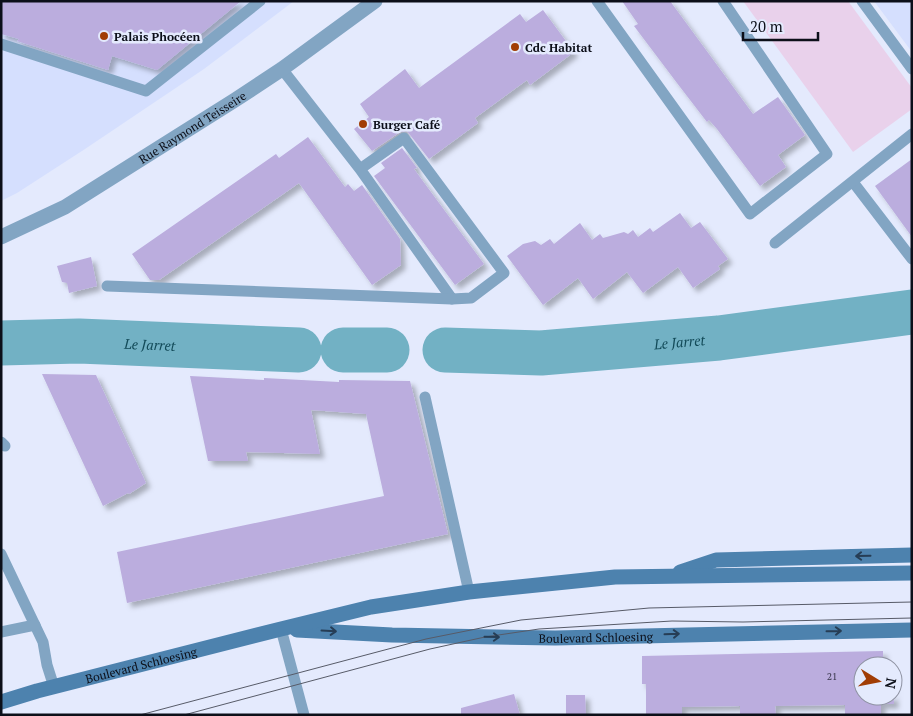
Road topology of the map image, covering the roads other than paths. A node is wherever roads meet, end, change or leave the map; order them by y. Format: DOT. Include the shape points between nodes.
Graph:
graph roads {
  1 [pos="260,1"];
  2 [pos="375,1"];
  3 [pos="597,1"];
  4 [pos="723,1"];
  5 [pos="862,1"];
  6 [pos="1,44"];
  7 [pos="282,69"];
  8 [pos="912,70"];
  9 [pos="912,134"];
  10 [pos="360,169"];
  11 [pos="852,182"];
  12 [pos="1,237"];
  13 [pos="775,243"];
  14 [pos="912,259"];
  15 [pos="107,286"];
  16 [pos="452,299"];
  17 [pos="425,396"];
  18 [pos="1,554"];
  19 [pos="912,555"];
  20 [pos="912,573"];
  21 [pos="668,576"];
  22 [pos="469,592"];
  23 [pos="35,625"];
  24 [pos="281,629"];
  25 [pos="912,630"];
  26 [pos="1,632"];
  27 [pos="54,687"];
  28 [pos="1,702"];
  29 [pos="304,715"];
  1 -- 6 [label="lane" via="146,91"];
  2 -- 7 [label="street, Rue Raymond Teisseire"];
  3 -- 4 [label="lane" via="750,214 827,154"];
  5 -- 8 [label="lane"];
  7 -- 10 [label="lane"];
  7 -- 12 [label="street, Rue Raymond Teisseire" via="65,207"];
  9 -- 11 [label="lane"];
  10 -- 16 [label="lane"];
  10 -- 16 [label="lane" via="404,138 504,273 471,298"];
  11 -- 13 [label="lane"];
  11 -- 14 [label="lane"];
  15 -- 16 [label="lane"];
  17 -- 22 [label="lane"];
  18 -- 23 [label="lane"];
  19 -- 21 [label="main road, Boulevard Schloesing, one-way" via="716,560"];
  20 -- 21 [label="main road, Boulevard Schloesing"];
  21 -- 22 [label="main road, Boulevard Schloesing" via="615,577"];
  22 -- 24 [label="main road, Boulevard Schloesing" via="371,607"];
  23 -- 26 [label="lane"];
  23 -- 27 [label="lane" via="43,642"];
  24 -- 25 [label="main road, Boulevard Schloesing, one-way" via="555,638"];
  24 -- 27 [label="main road, Boulevard Schloesing"];
  24 -- 29 [label="lane"];
  27 -- 28 [label="main road, Boulevard Schloesing"];
}
